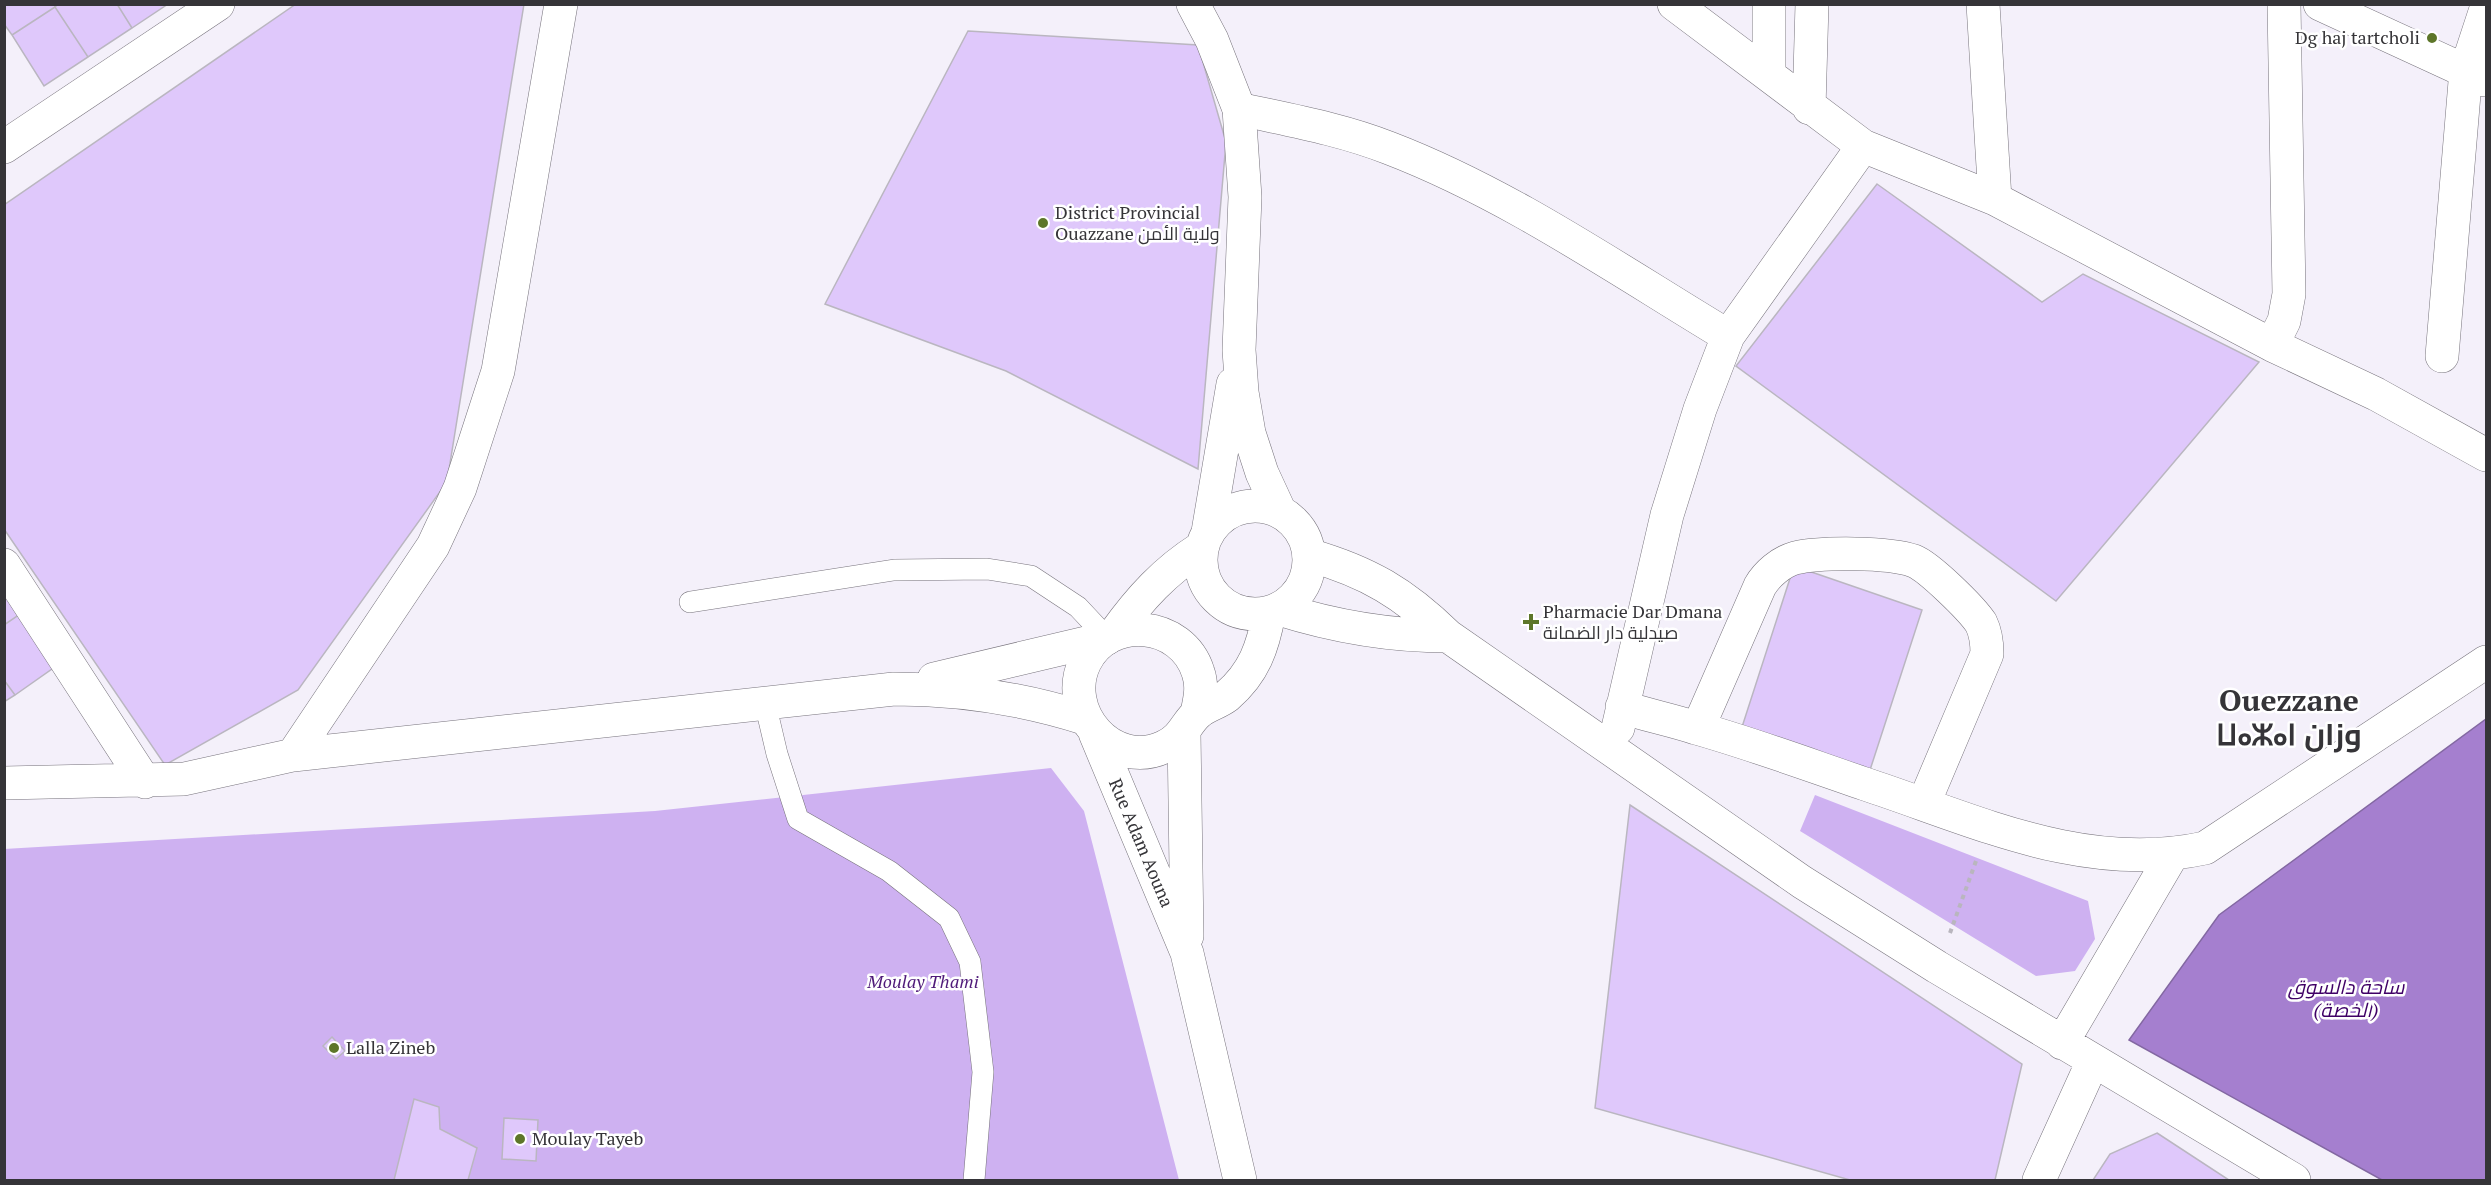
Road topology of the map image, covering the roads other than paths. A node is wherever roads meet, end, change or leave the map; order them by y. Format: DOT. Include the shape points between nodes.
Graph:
graph roads {
  1 [pos="218,4"];
  2 [pos="561,4"];
  3 [pos="1192,4"];
  4 [pos="1674,4"];
  5 [pos="1769,4"];
  6 [pos="1812,4"];
  7 [pos="1983,4"];
  8 [pos="2284,4"];
  9 [pos="2334,7"];
  10 [pos="2487,9"];
  11 [pos="1769,74"];
  12 [pos="2476,75"];
  13 [pos="1809,108"];
  14 [pos="1239,109"];
  15 [pos="1863,146"];
  16 [pos="4,147"];
  17 [pos="1995,199"];
  18 [pos="1728,336"];
  19 [pos="2272,345"];
  20 [pos="1239,350"];
  21 [pos="2442,356"];
  22 [pos="2487,455"];
  23 [pos="1280,512"];
  24 [pos="1204,540"];
  25 [pos="1309,555"];
  26 [pos="4,565"];
  27 [pos="690,602"];
  28 [pos="1274,611"];
  29 [pos="1111,635"];
  30 [pos="1448,636"];
  31 [pos="2487,662"];
  32 [pos="894,689"];
  33 [pos="765,703"];
  34 [pos="1622,707"];
  35 [pos="1190,723"];
  36 [pos="1090,726"];
  37 [pos="1698,728"];
  38 [pos="1614,750"];
  39 [pos="293,755"];
  40 [pos="145,782"];
  41 [pos="4,783"];
  42 [pos="1924,803"];
  43 [pos="2172,855"];
  44 [pos="1187,953"];
  45 [pos="2062,1043"];
  46 [pos="2093,1061"];
  47 [pos="974,1180"];
  48 [pos="1240,1180"];
  49 [pos="2039,1180"];
  50 [pos="2294,1180"];
  1 -- 16 [label="street"];
  2 -- 39 [label="street" via="498,371 460,488 433,546"];
  3 -- 14 [label="street" via="1212,40"];
  4 -- 11 [label="street"];
  5 -- 11 [label="street"];
  6 -- 13 [label="street"];
  7 -- 17 [label="street"];
  8 -- 19 [label="street" via="2289,294 2284,321"];
  9 -- 12 [label="street"];
  10 -- 12 [label="street"];
  11 -- 13 [label="street"];
  12 -- 21 [label="street"];
  13 -- 15 [label="street"];
  14 -- 18 [label="street" via="1388,147 1476,186"];
  14 -- 20 [label="street" via="1245,197"];
  15 -- 17 [label="street"];
  15 -- 18 [label="street"];
  17 -- 19 [label="street"];
  18 -- 34 [label="street" via="1667,515"];
  19 -- 22 [label="street" via="2376,394"];
  20 -- 23 [label="street" via="1250,433"];
  20 -- 24 [label="street"];
  23 -- 24 [label="street" via="1260,506 1240,507 1221,517"];
  23 -- 25 [label="street" via="1295,523 1305,538"];
  24 -- 28 [label="street" via="1201,571 1210,591 1226,607 1247,615"];
  24 -- 29 [label="street" via="1152,585"];
  25 -- 28 [label="street" via="1307,577 1296,596"];
  25 -- 30 [label="street" via="1348,566 1385,584 1419,607"];
  26 -- 40 [label="street"];
  27 -- 29 [label="lane" via="894,570 987,569 1031,576"];
  28 -- 30 [label="street" via="1362,631"];
  28 -- 35 [label="street" via="1264,645 1248,674 1226,697"];
  29 -- 32 [label="street"];
  29 -- 35 [label="street" via="1136,628 1156,630 1175,639 1189,654 1198,672 1201,692"];
  29 -- 36 [label="street" via="1090,653 1080,674 1078,696"];
  30 -- 38 [label="street"];
  31 -- 43 [label="street" via="2205,848"];
  32 -- 33 [label="street"];
  32 -- 36 [label="street" via="990,694 1038,704"];
  33 -- 39 [label="street"];
  33 -- 47 [label="lane" via="798,819 889,871 949,918 970,962 983,1072"];
  34 -- 37 [label="street"];
  34 -- 38 [label="street"];
  35 -- 36 [label="street" via="1164,747 1139,752 1116,747"];
  35 -- 44 [label="street, Rue Adam Aouna"];
  36 -- 44 [label="street, Rue Adam Aouna"];
  37 -- 42 [label="street"];
  37 -- 42 [label="street" via="1760,586 1778,567 1795,558 1863,554 1914,561 1929,569 1980,622 1987,639 1987,654"];
  38 -- 45 [label="street" via="1802,882"];
  39 -- 40 [label="street" via="184,779"];
  40 -- 41 [label="street"];
  42 -- 43 [label="street" via="1988,828 2088,853"];
  43 -- 45 [label="street"];
  44 -- 48 [label="street, Rue Adam Aouna"];
  45 -- 46 [label="street"];
  46 -- 49 [label="street"];
  46 -- 50 [label="street"];
}
